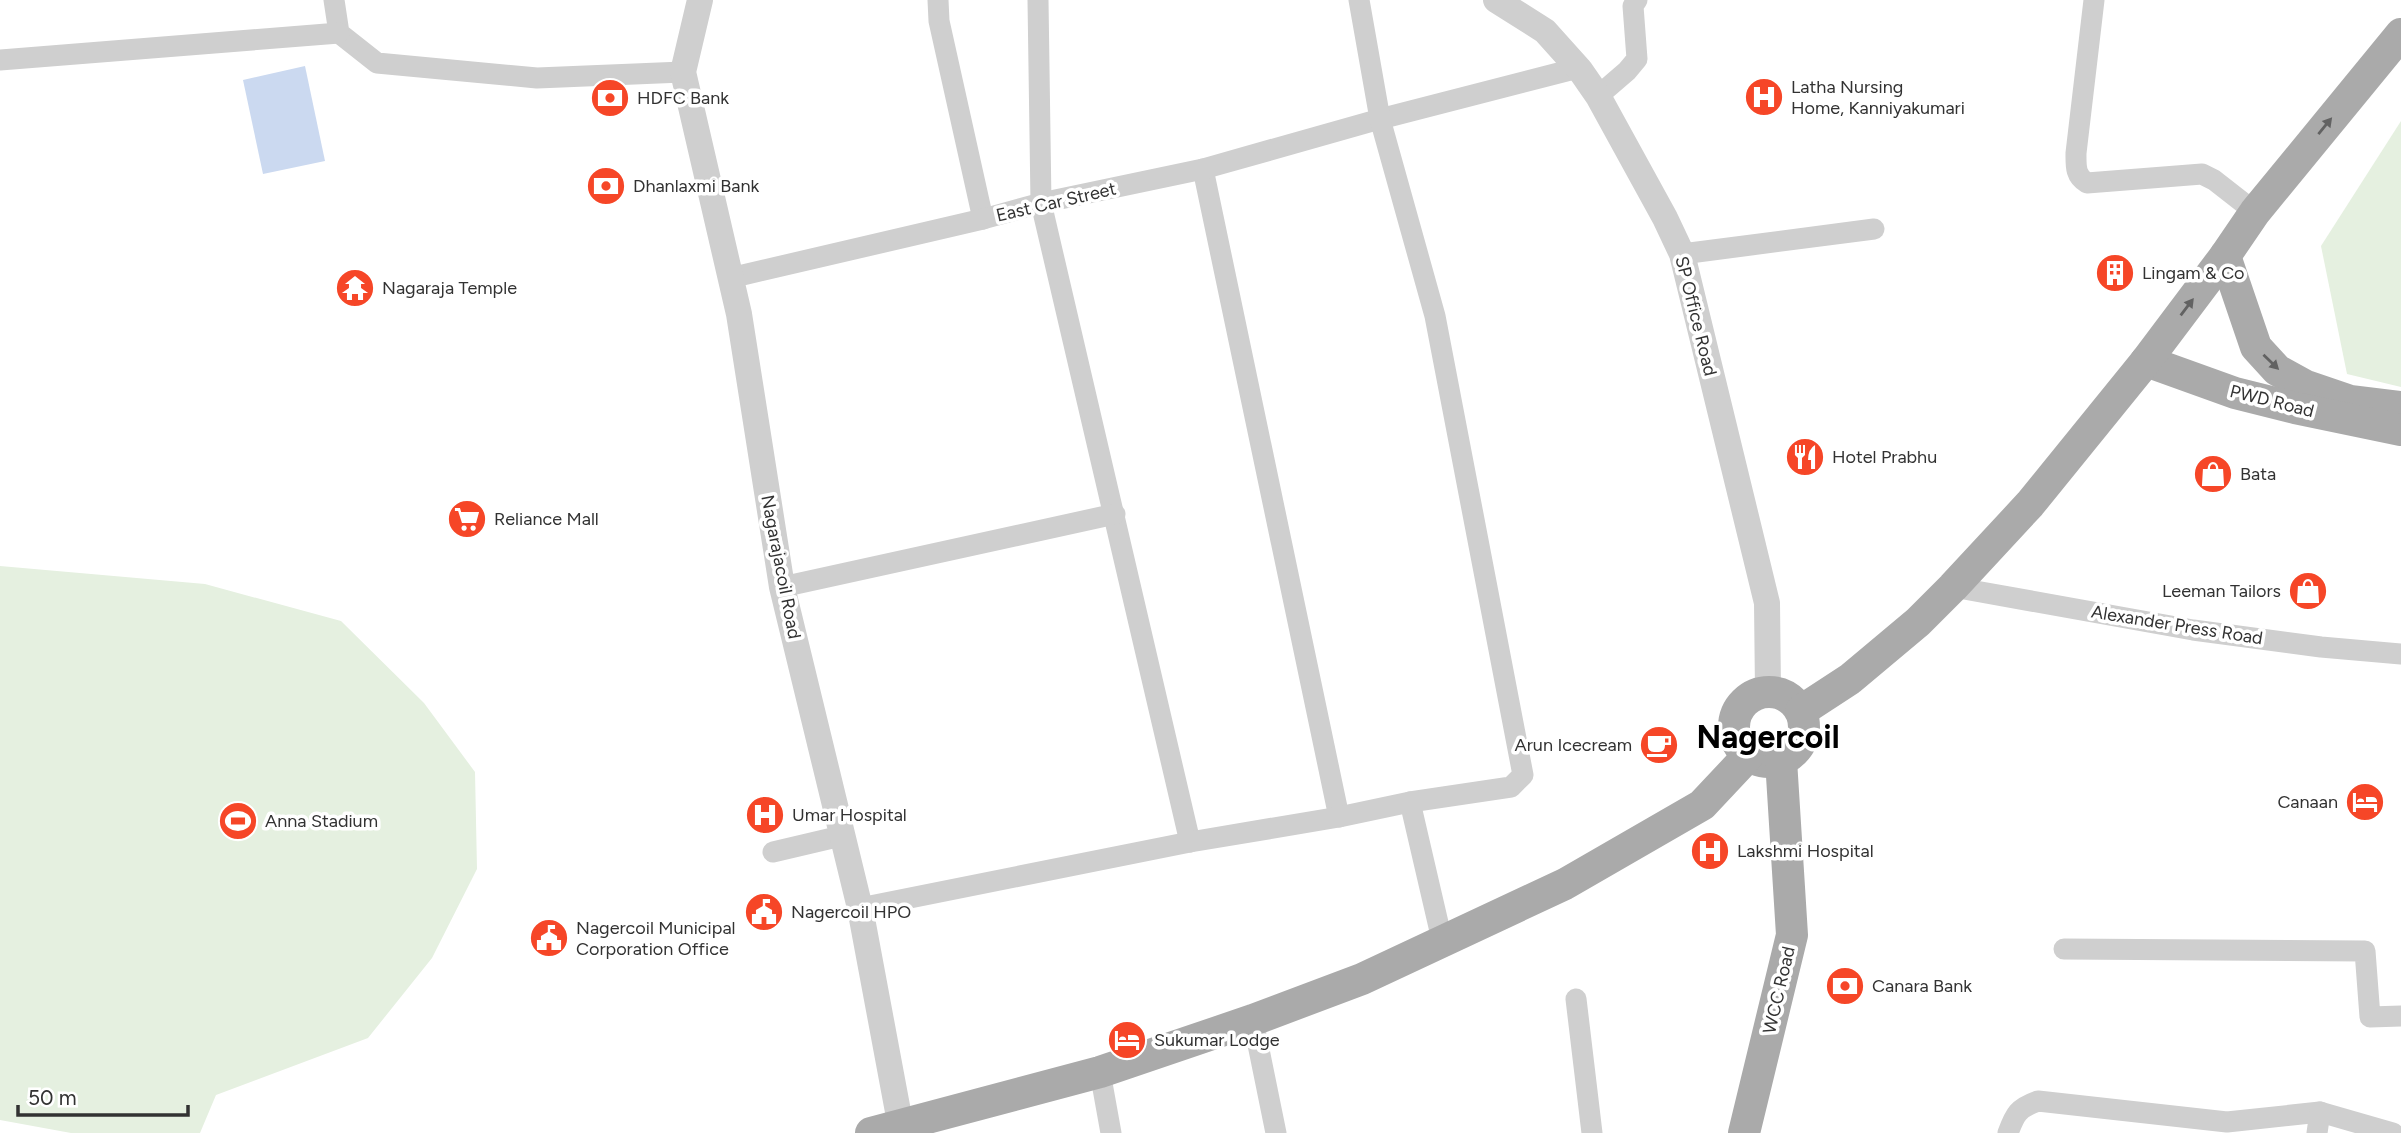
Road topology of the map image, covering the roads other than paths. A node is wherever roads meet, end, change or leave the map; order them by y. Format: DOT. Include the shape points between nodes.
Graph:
graph roads {
  1 [pos="334,0"];
  2 [pos="700,0"];
  3 [pos="938,0"];
  4 [pos="1038,0"];
  5 [pos="1359,0"];
  6 [pos="1496,0"];
  7 [pos="1637,0"];
  8 [pos="2094,0"];
  9 [pos="340,33"];
  10 [pos="2401,34"];
  11 [pos="0,60"];
  12 [pos="1578,68"];
  13 [pos="684,72"];
  14 [pos="1598,96"];
  15 [pos="1380,119"];
  16 [pos="1203,169"];
  17 [pos="1041,203"];
  18 [pos="2255,212"];
  19 [pos="984,219"];
  20 [pos="1874,229"];
  21 [pos="1682,254"];
  22 [pos="2225,257"];
  23 [pos="730,278"];
  24 [pos="2146,361"];
  25 [pos="2401,407"];
  26 [pos="2401,430"];
  27 [pos="1115,514"];
  28 [pos="782,587"];
  29 [pos="1953,587"];
  30 [pos="2401,654"];
  31 [pos="1768,692"];
  32 [pos="1801,712"];
  33 [pos="1748,755"];
  34 [pos="1781,760"];
  35 [pos="1410,802"];
  36 [pos="1339,817"];
  37 [pos="841,836"];
  38 [pos="1190,842"];
  39 [pos="773,852"];
  40 [pos="860,908"];
  41 [pos="1442,940"];
  42 [pos="2064,949"];
  43 [pos="1576,999"];
  44 [pos="2401,1016"];
  45 [pos="1253,1020"];
  46 [pos="1100,1072"];
  47 [pos="2318,1122"];
  48 [pos="891,1130"];
  49 [pos="1111,1133"];
  50 [pos="1276,1133"];
  51 [pos="1592,1133"];
  52 [pos="1744,1133"];
  53 [pos="2008,1133"];
  54 [pos="2393,1133"];
  1 -- 9 [label="street"];
  2 -- 13 [label="street, Nagarajacoil Road"];
  3 -- 19 [label="street"];
  4 -- 17 [label="street"];
  5 -- 15 [label="street"];
  6 -- 12 [label="street, SP Office Road" via="1545,32"];
  7 -- 14 [label="street" via="1633,6 1637,59"];
  8 -- 18 [label="street" via="2076,153 2080,178 2087,183 2202,174"];
  9 -- 11 [label="street"];
  9 -- 13 [label="street" via="377,63 537,78"];
  18 -- 10 [label="main road, one-way"];
  12 -- 14 [label="street, SP Office Road"];
  12 -- 15 [label="street, East Car Street"];
  13 -- 23 [label="street, Nagarajacoil Road"];
  14 -- 21 [label="street, SP Office Road"];
  15 -- 16 [label="street, East Car Street"];
  15 -- 35 [label="street" via="1435,316 1523,771 1511,787"];
  16 -- 17 [label="street, East Car Street"];
  16 -- 36 [label="street"];
  17 -- 19 [label="street, East Car Street"];
  17 -- 27 [label="street"];
  18 -- 22 [label="main road"];
  19 -- 23 [label="street, East Car Street"];
  20 -- 21 [label="street"];
  21 -- 31 [label="street, SP Office Road" via="1767,603"];
  24 -- 22 [label="main road, one-way"];
  22 -- 25 [label="main road, PWD Road, one-way" via="2256,347 2277,370 2350,401"];
  23 -- 28 [label="street, Nagarajacoil Road" via="740,314"];
  24 -- 26 [label="main road, PWD Road" via="2235,393"];
  24 -- 29 [label="main road" via="2030,504"];
  27 -- 28 [label="street"];
  27 -- 38 [label="street"];
  28 -- 37 [label="street, Nagarajacoil Road"];
  29 -- 30 [label="street, Alexander Press Road" via="2193,630"];
  29 -- 32 [label="main road" via="1850,679"];
  31 -- 32 [label="main road" via="1784,695"];
  31 -- 33 [label="main road" via="1751,696 1736,714 1735,737"];
  32 -- 34 [label="main road" via="1804,723 1799,745"];
  33 -- 34 [label="main road" via="1759,761"];
  33 -- 41 [label="main road" via="1702,804 1565,884"];
  34 -- 52 [label="main road, WCC Road" via="1792,934"];
  35 -- 36 [label="street"];
  35 -- 41 [label="street"];
  36 -- 38 [label="street"];
  37 -- 39 [label="street"];
  37 -- 40 [label="street, Nagarajacoil Road"];
  38 -- 40 [label="street"];
  40 -- 48 [label="street, Nagarajacoil Road"];
  41 -- 45 [label="main road" via="1362,979"];
  42 -- 44 [label="street" via="2365,951 2370,1017"];
  43 -- 51 [label="street"];
  45 -- 46 [label="main road"];
  45 -- 50 [label="street"];
  46 -- 48 [label="main road"];
  46 -- 49 [label="street"];
  47 -- 53 [label="street" via="2227,1122 2038,1101 2015,1114"];
  47 -- 54 [label="street"];
}
